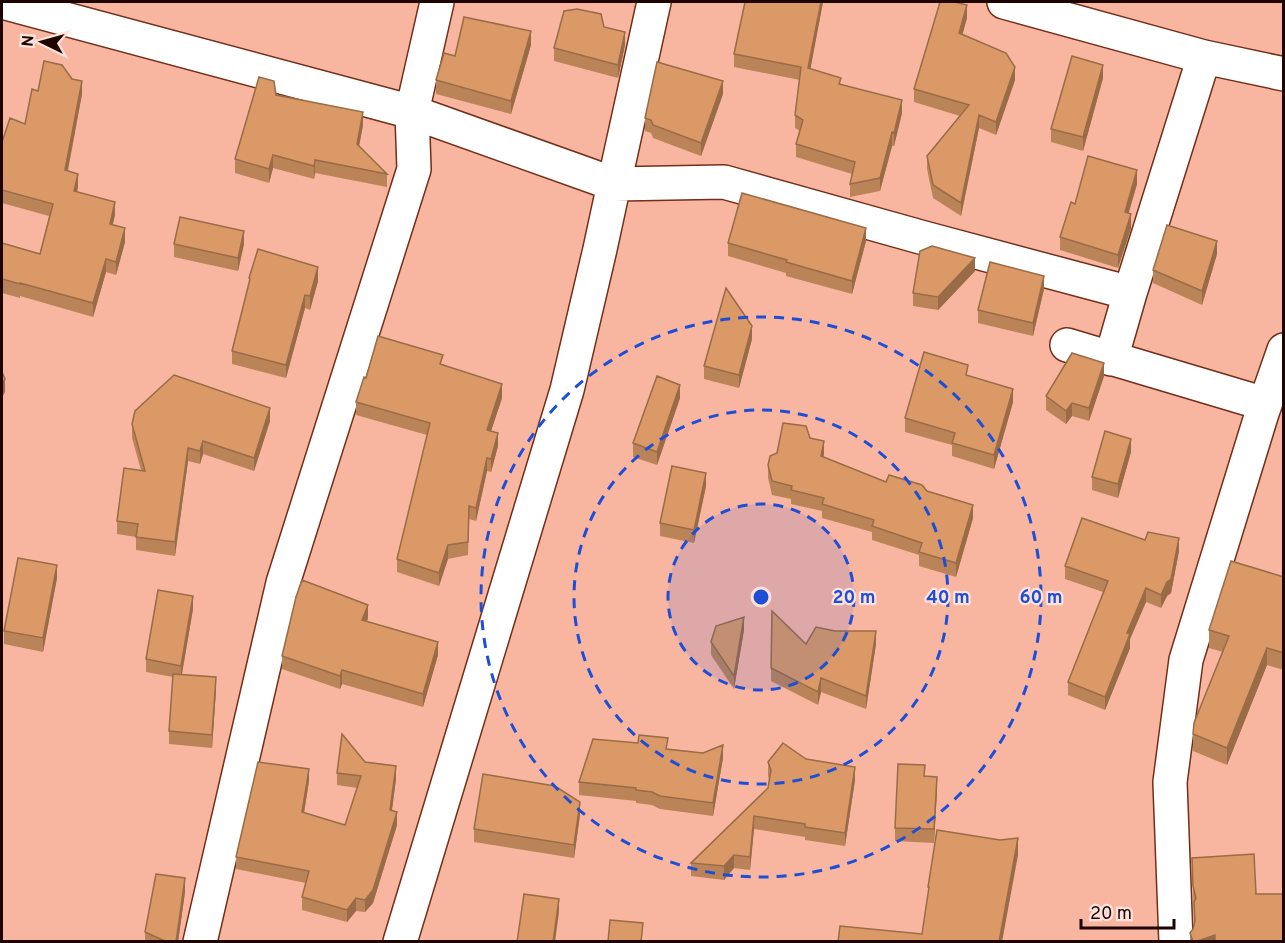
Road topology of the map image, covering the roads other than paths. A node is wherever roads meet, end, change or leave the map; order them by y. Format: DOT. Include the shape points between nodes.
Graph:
graph roads {
  1 [pos="2,2"];
  2 [pos="437,2"];
  3 [pos="654,2"];
  4 [pos="1004,2"];
  5 [pos="1204,57"];
  6 [pos="1284,74"];
  7 [pos="412,112"];
  8 [pos="614,184"];
  9 [pos="1130,293"];
  10 [pos="1067,345"];
  11 [pos="1284,350"];
  12 [pos="1111,359"];
  13 [pos="1265,404"];
  14 [pos="200,942"];
  15 [pos="400,942"];
  16 [pos="1176,942"];
  1 -- 7 [label="street"];
  2 -- 7 [label="street"];
  3 -- 8 [label="street"];
  4 -- 5 [label="street"];
  5 -- 6 [label="street"];
  5 -- 9 [label="street"];
  7 -- 8 [label="street"];
  7 -- 14 [label="street" via="414,169 283,583"];
  8 -- 9 [label="street" via="724,182"];
  8 -- 15 [label="street" via="567,390"];
  9 -- 12 [label="street"];
  10 -- 12 [label="street"];
  11 -- 13 [label="street"];
  12 -- 13 [label="street"];
  13 -- 16 [label="street" via="1186,660 1170,782"];
}
